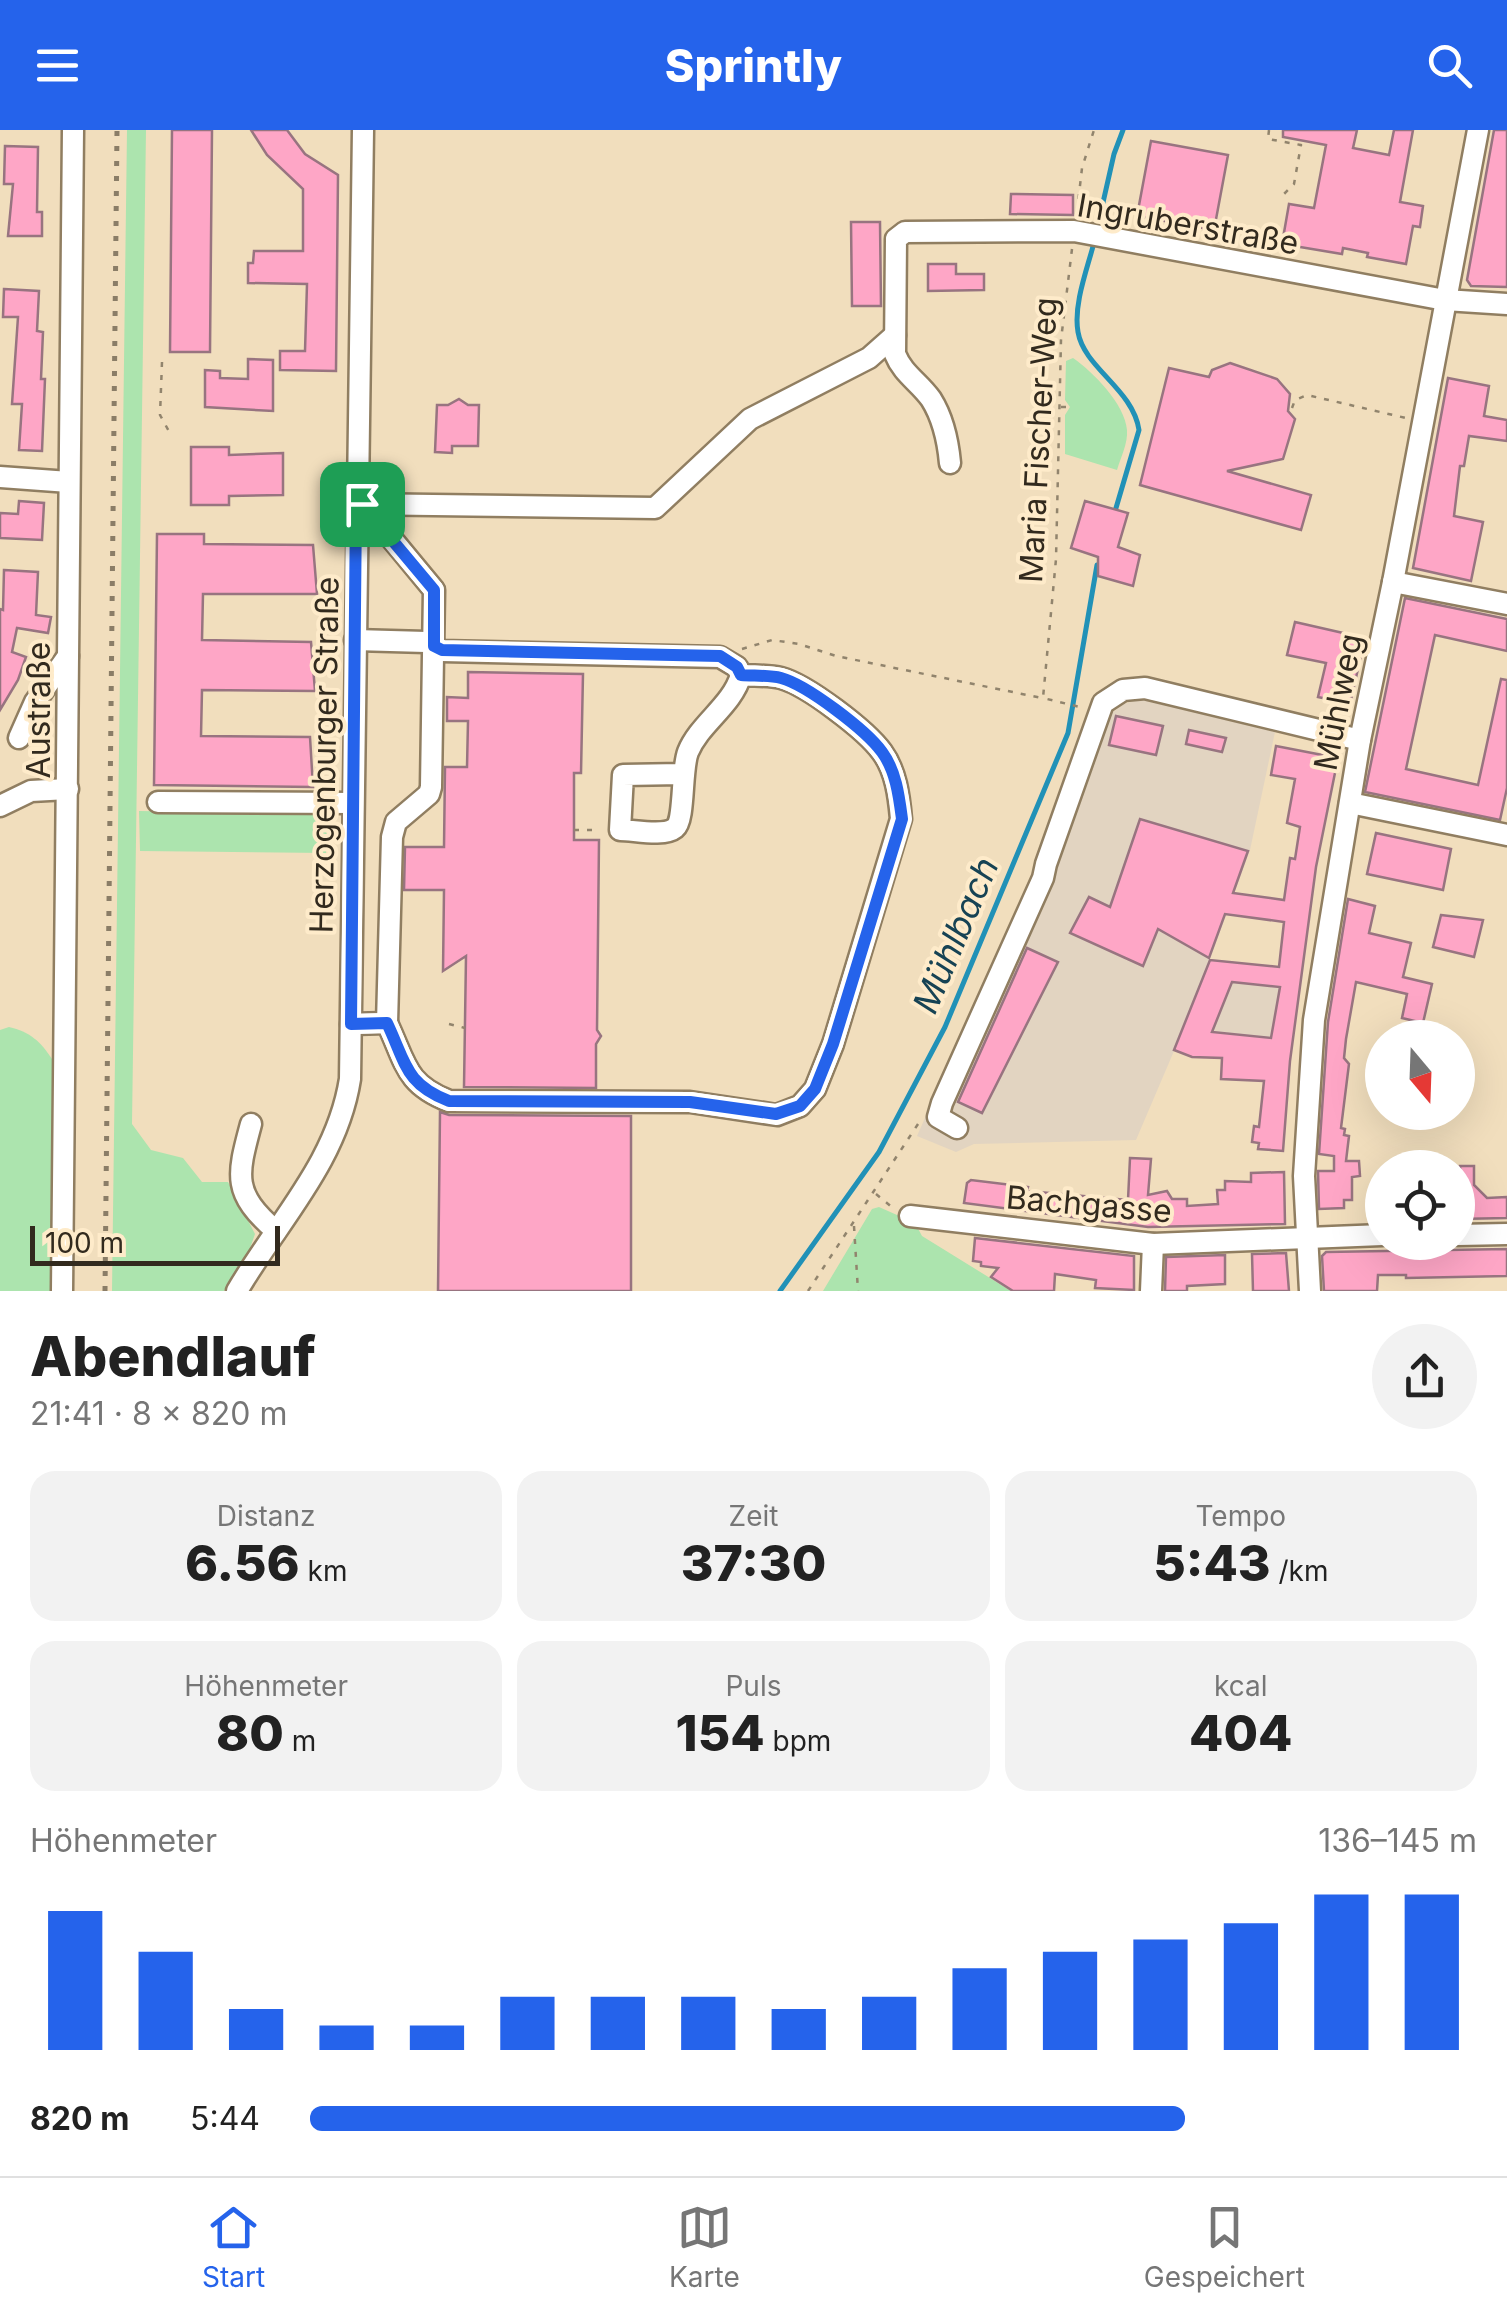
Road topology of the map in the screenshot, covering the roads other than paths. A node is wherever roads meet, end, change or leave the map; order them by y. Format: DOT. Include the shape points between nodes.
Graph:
graph roads {
  1 [pos="73,130"];
  2 [pos="364,130"];
  3 [pos="1478,130"];
  4 [pos="1445,300"];
  5 [pos="1507,304"];
  6 [pos="895,335"];
  7 [pos="950,462"];
  8 [pos="0,477"];
  9 [pos="69,482"];
  10 [pos="360,504"];
  11 [pos="1393,582"];
  12 [pos="1507,604"];
  13 [pos="355,640"];
  14 [pos="434,646"];
  15 [pos="68,656"];
  16 [pos="741,675"];
  17 [pos="20,738"];
  18 [pos="1360,740"];
  19 [pos="682,774"];
  20 [pos="68,790"];
  21 [pos="158,802"];
  22 [pos="1350,803"];
  23 [pos="353,804"];
  24 [pos="0,806"];
  25 [pos="1507,836"];
  26 [pos="387,1023"];
  27 [pos="351,1024"];
  28 [pos="251,1124"];
  29 [pos="957,1128"];
  30 [pos="910,1216"];
  31 [pos="276,1231"];
  32 [pos="1507,1234"];
  33 [pos="1475,1235"];
  34 [pos="1306,1236"];
  35 [pos="1365,1236"];
  36 [pos="1153,1244"];
  37 [pos="62,1291"];
  38 [pos="237,1291"];
  39 [pos="1152,1291"];
  40 [pos="1310,1291"];
  1 -- 9 [label="street, Austraße"];
  2 -- 10 [label="street, Herzogenburger Straße"];
  3 -- 4 [label="street, Mühlweg"];
  4 -- 5 [label="street, Ingruberstraße"];
  4 -- 6 [label="street, Ingruberstraße" via="1078,232 905,232 896,239"];
  4 -- 11 [label="street, Mühlweg"];
  6 -- 7 [label="street" via="901,369 931,400 948,438"];
  6 -- 10 [label="street" via="868,358 750,420 655,508"];
  8 -- 9 [label="street"];
  9 -- 15 [label="street, Austraße"];
  10 -- 13 [label="street, Herzogenburger Straße"];
  10 -- 14 [label="street" via="434,590"];
  11 -- 12 [label="street"];
  11 -- 18 [label="street, Mühlweg"];
  13 -- 14 [label="street"];
  13 -- 23 [label="street, Herzogenburger Straße"];
  14 -- 16 [label="street" via="720,656"];
  14 -- 26 [label="street" via="431,787 396,822 392,836"];
  15 -- 17 [label="street" via="35,702"];
  15 -- 20 [label="street, Austraße"];
  16 -- 19 [label="street" via="737,690 689,748"];
  16 -- 26 [label="street" via="780,678 852,724 882,752 899,789 902,819 833,1044 815,1089 800,1106 776,1114 690,1102 449,1101 422,1091"];
  18 -- 22 [label="street, Mühlweg"];
  18 -- 29 [label="street" via="1146,688 1114,694 1098,712 1044,878 942,1103 938,1117"];
  19 -- 19 [label="street" via="622,775 620,830 677,827"];
  20 -- 24 [label="street" via="31,791"];
  20 -- 37 [label="street, Austraße"];
  21 -- 23 [label="street"];
  22 -- 25 [label="street"];
  22 -- 34 [label="street, Mühlweg" via="1314,1020"];
  23 -- 27 [label="street, Herzogenburger Straße"];
  26 -- 27 [label="street"];
  27 -- 31 [label="street, Herzogenburger Straße" via="343,1110 312,1181"];
  28 -- 31 [label="street" via="238,1169 245,1196"];
  30 -- 36 [label="street, Bachgasse"];
  31 -- 38 [label="street, Herzogenburger Straße"];
  32 -- 33 [label="street"];
  34 -- 35 [label="street, Bachgasse"];
  34 -- 36 [label="street, Bachgasse"];
  34 -- 40 [label="street, Mühlweg"];
  36 -- 39 [label="street"];
}
